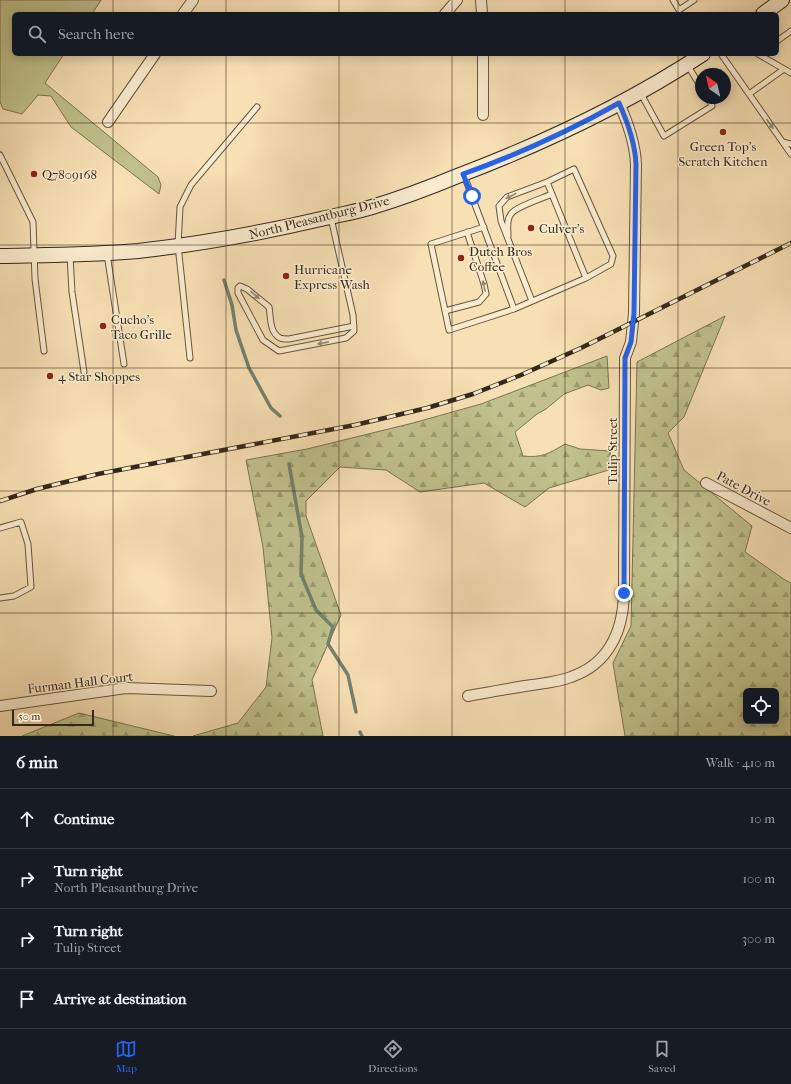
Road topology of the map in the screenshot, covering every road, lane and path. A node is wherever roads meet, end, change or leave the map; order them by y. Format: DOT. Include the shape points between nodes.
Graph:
graph roads {
  1 [pos="193,0"];
  2 [pos="457,0"];
  3 [pos="481,0"];
  4 [pos="673,0"];
  5 [pos="694,0"];
  6 [pos="782,0"];
  7 [pos="184,12"];
  8 [pos="447,12"];
  9 [pos="482,12"];
  10 [pos="766,12"];
  11 [pos="791,31"];
  12 [pos="779,40"];
  13 [pos="154,56"];
  14 [pos="483,56"];
  15 [pos="700,56"];
  16 [pos="721,56"];
  17 [pos="762,56"];
  18 [pos="687,64"];
  19 [pos="784,69"];
  20 [pos="791,73"];
  21 [pos="695,77"];
  22 [pos="640,92"];
  23 [pos="748,94"];
  24 [pos="619,103"];
  25 [pos="711,104"];
  26 [pos="257,107"];
  27 [pos="483,115"];
  28 [pos="108,122"];
  29 [pos="783,142"];
  30 [pos="791,144"];
  31 [pos="0,154"];
  32 [pos="791,154"];
  33 [pos="463,174"];
  34 [pos="547,182"];
  35 [pos="552,194"];
  36 [pos="330,217"];
  37 [pos="484,227"];
  38 [pos="467,232"];
  39 [pos="508,240"];
  40 [pos="178,246"];
  41 [pos="107,253"];
  42 [pos="33,255"];
  43 [pos="70,255"];
  44 [pos="0,256"];
  45 [pos="586,278"];
  46 [pos="532,301"];
  47 [pos="514,309"];
  48 [pos="445,311"];
  49 [pos="354,326"];
  50 [pos="44,351"];
  51 [pos="190,358"];
  52 [pos="124,364"];
  53 [pos="84,372"];
  54 [pos="706,483"];
  55 [pos="0,528"];
  56 [pos="791,528"];
  57 [pos="0,598"];
  58 [pos="211,691"];
  59 [pos="468,696"];
  60 [pos="0,706"];
  1 -- 7 [label="street"];
  2 -- 8 [label="street"];
  3 -- 9 [label="street"];
  4 -- 5 [label="lane" via="679,10"];
  6 -- 10 [label="main road"];
  11 -- 12 [label="lane"];
  13 -- 28 [label="street"];
  14 -- 27 [label="street"];
  15 -- 18 [label="main road, North Pleasantburg Drive"];
  16 -- 23 [label="lane"];
  17 -- 19 [label="lane"];
  18 -- 21 [label="lane"];
  18 -- 22 [label="main road, North Pleasantburg Drive"];
  19 -- 20 [label="lane"];
  19 -- 23 [label="lane"];
  22 -- 24 [label="main road, North Pleasantburg Drive"];
  22 -- 25 [label="lane" via="664,136 712,106"];
  23 -- 29 [label="lane, one-way"];
  24 -- 33 [label="main road, North Pleasantburg Drive" via="539,143"];
  24 -- 59 [label="street, Tulip Street" via="629,125 636,164 634,313 631,342 625,358 624,609 621,622 615,639 606,652 596,663 579,674 562,680"];
  26 -- 40 [label="lane" via="191,185 180,206"];
  29 -- 30 [label="lane"];
  29 -- 32 [label="lane"];
  31 -- 42 [label="lane" via="32,222"];
  33 -- 36 [label="main road, North Pleasantburg Drive" via="372,207"];
  33 -- 37 [label="lane"];
  34 -- 35 [label="lane"];
  34 -- 39 [label="lane, one-way" via="507,197 499,206"];
  34 -- 45 [label="lane" via="574,169 613,256 611,264"];
  35 -- 39 [label="lane" via="511,214 508,221"];
  35 -- 45 [label="lane"];
  36 -- 40 [label="main road, North Pleasantburg Drive" via="253,234"];
  36 -- 49 [label="lane"];
  37 -- 38 [label="lane"];
  37 -- 47 [label="lane"];
  38 -- 48 [label="lane" via="431,244"];
  48 -- 38 [label="lane, one-way" via="479,302 486,294"];
  39 -- 46 [label="lane"];
  40 -- 41 [label="main road, North Pleasantburg Drive"];
  40 -- 51 [label="lane"];
  41 -- 43 [label="main road, North Pleasantburg Drive"];
  41 -- 52 [label="lane"];
  42 -- 43 [label="main road, North Pleasantburg Drive"];
  42 -- 44 [label="main road, North Pleasantburg Drive"];
  42 -- 50 [label="lane"];
  43 -- 53 [label="lane" via="72,292"];
  45 -- 46 [label="lane"];
  46 -- 47 [label="lane"];
  47 -- 48 [label="lane" via="449,330"];
  49 -- 49 [label="lane, one-way" via="354,331 346,338 279,351 263,340 240,300 238,288 240,286 247,289 269,307 271,325 280,338 289,340"];
  54 -- 56 [label="street, Pate Drive"];
  55 -- 57 [label="lane" via="21,522 28,544 31,587 14,596"];
  58 -- 60 [label="street, Furman Hall Court" via="126,688"];
}
